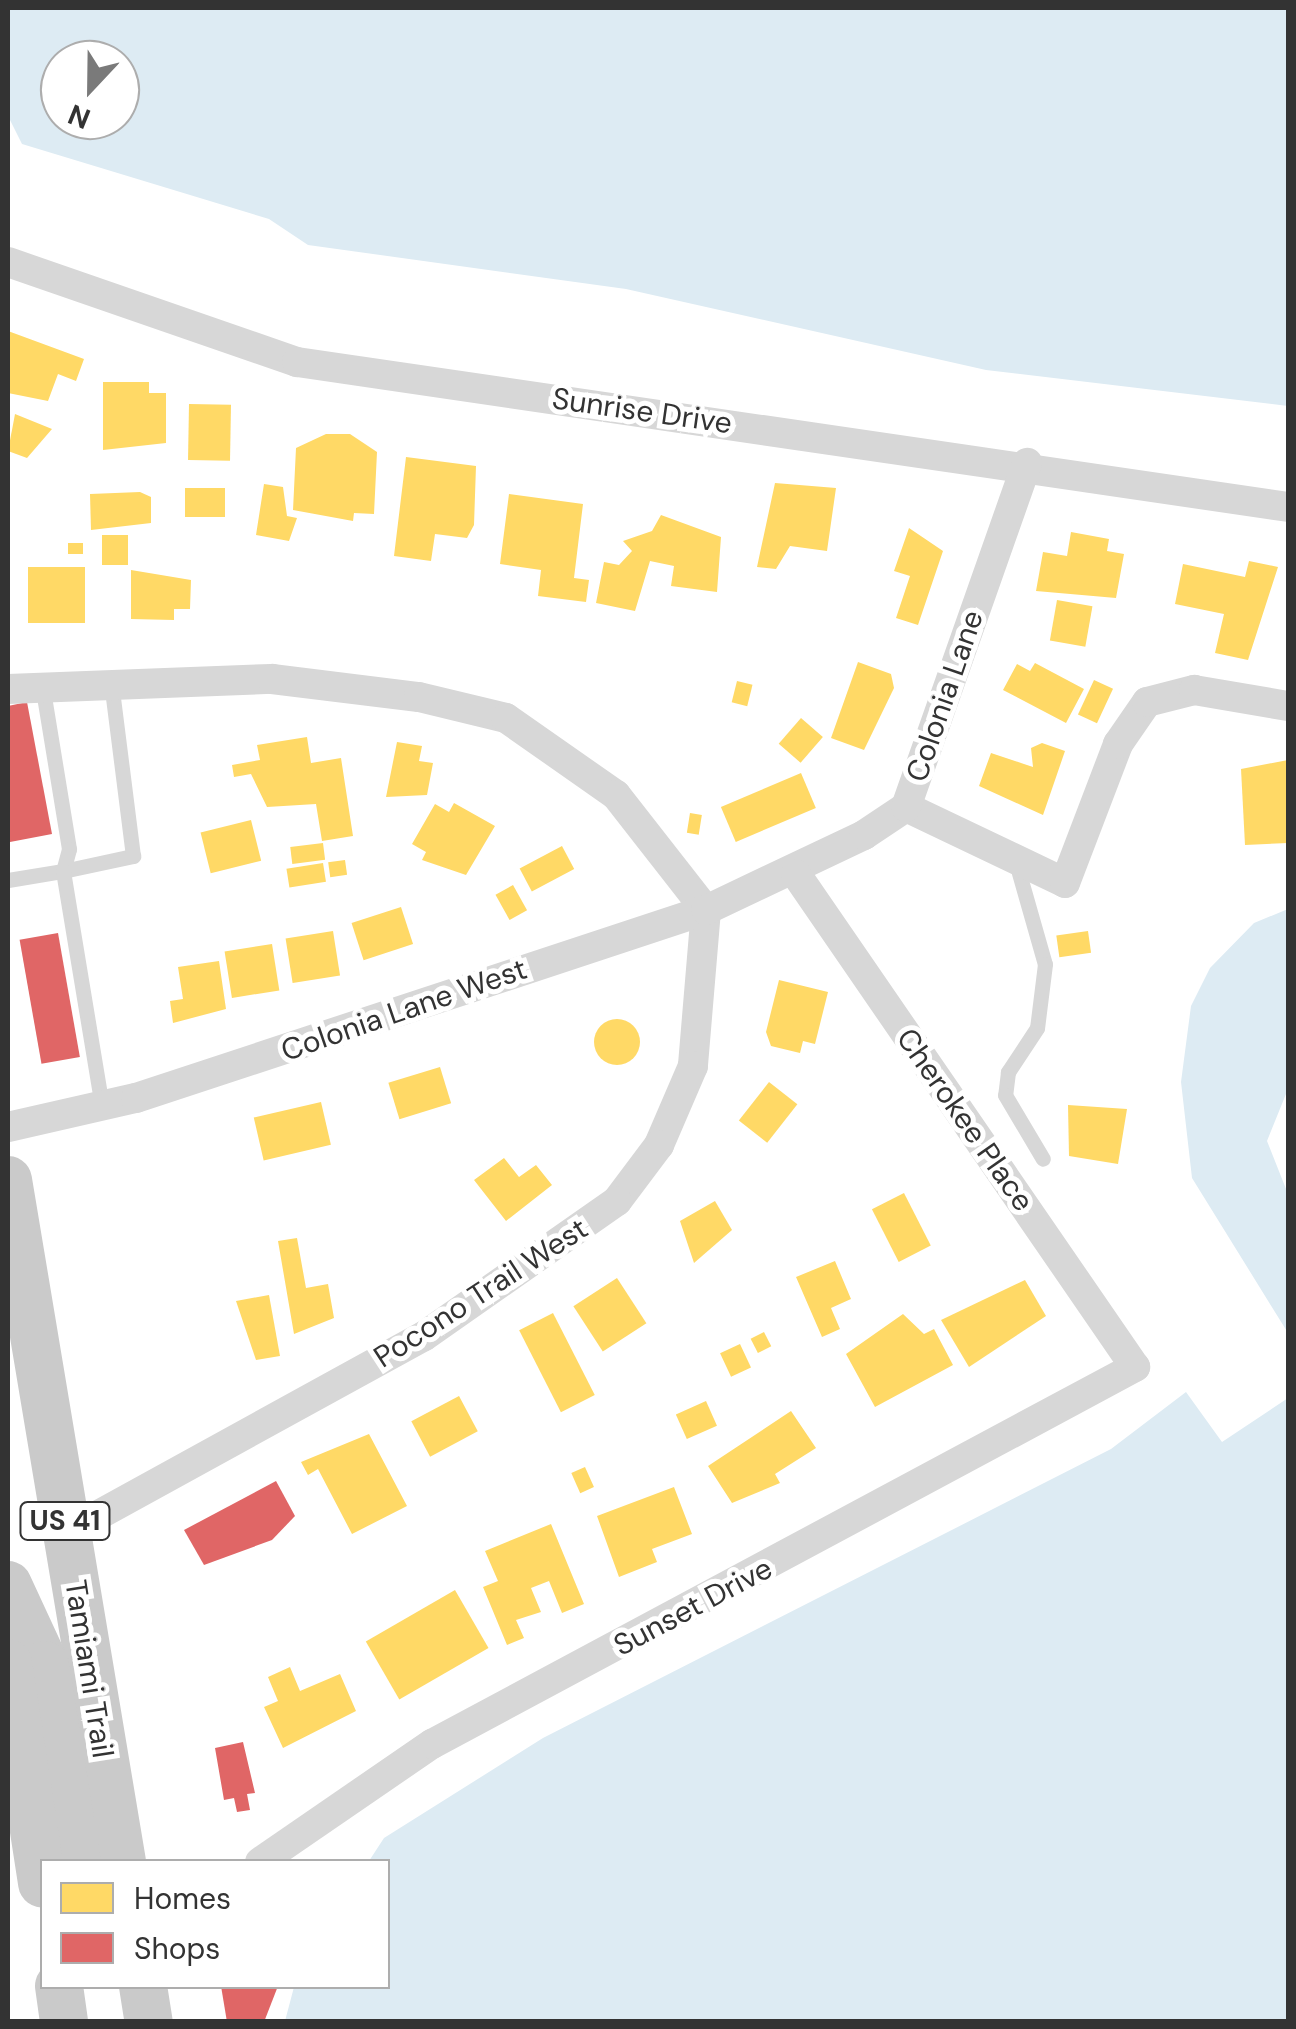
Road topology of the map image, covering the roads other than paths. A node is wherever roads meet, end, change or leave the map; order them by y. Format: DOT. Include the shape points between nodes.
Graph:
graph roads {
  1 [pos="8,262"];
  2 [pos="1028,463"];
  3 [pos="1288,508"];
  4 [pos="110,678"];
  5 [pos="42,684"];
  6 [pos="8,689"];
  7 [pos="1288,706"];
  8 [pos="906,807"];
  9 [pos="1014,859"];
  10 [pos="64,871"];
  11 [pos="796,874"];
  12 [pos="8,880"];
  13 [pos="706,910"];
  14 [pos="102,1107"];
  15 [pos="8,1128"];
  16 [pos="1043,1158"];
  17 [pos="8,1180"];
  18 [pos="1135,1366"];
  19 [pos="66,1532"];
  20 [pos="8,1584"];
  21 [pos="8,1663"];
  22 [pos="76,1859"];
  23 [pos="121,1859"];
  24 [pos="264,1859"];
  25 [pos="40,1870"];
  26 [pos="59,1989"];
  27 [pos="144,1989"];
  28 [pos="64,2022"];
  29 [pos="149,2022"];
  1 -- 2 [label="street, Sunrise Drive" via="314,366"];
  2 -- 3 [label="street, Sunrise Drive"];
  2 -- 8 [label="street, Colonia Lane"];
  4 -- 5 [label="street"];
  4 -- 10 [label="lane" via="132,856"];
  4 -- 13 [label="street" via="272,679 419,696 506,718 616,795"];
  5 -- 6 [label="street"];
  5 -- 10 [label="lane" via="68,850"];
  7 -- 9 [label="street" via="1194,690 1147,702 1118,744 1065,883"];
  8 -- 9 [label="street"];
  8 -- 11 [label="street, Colonia Lane"];
  9 -- 16 [label="lane" via="1046,958 1037,1028 1008,1072 1005,1095"];
  10 -- 12 [label="lane"];
  10 -- 14 [label="lane"];
  11 -- 13 [label="street, Colonia Lane West"];
  11 -- 18 [label="street, Cherokee Place"];
  13 -- 14 [label="street, Colonia Lane West"];
  13 -- 19 [label="street, Pocono Trail West" via="693,1066 660,1145 618,1201 424,1336"];
  14 -- 15 [label="street, Colonia Lane West"];
  17 -- 19 [label="main road, Tamiami Trail / US 41"];
  18 -- 24 [label="street, Sunset Drive" via="432,1744"];
  19 -- 23 [label="main road, Tamiami Trail / US 41"];
  20 -- 22 [label="main road" via="45,1666"];
  21 -- 25 [label="main road"];
  26 -- 28 [label="main road"];
  27 -- 29 [label="main road"];
}
